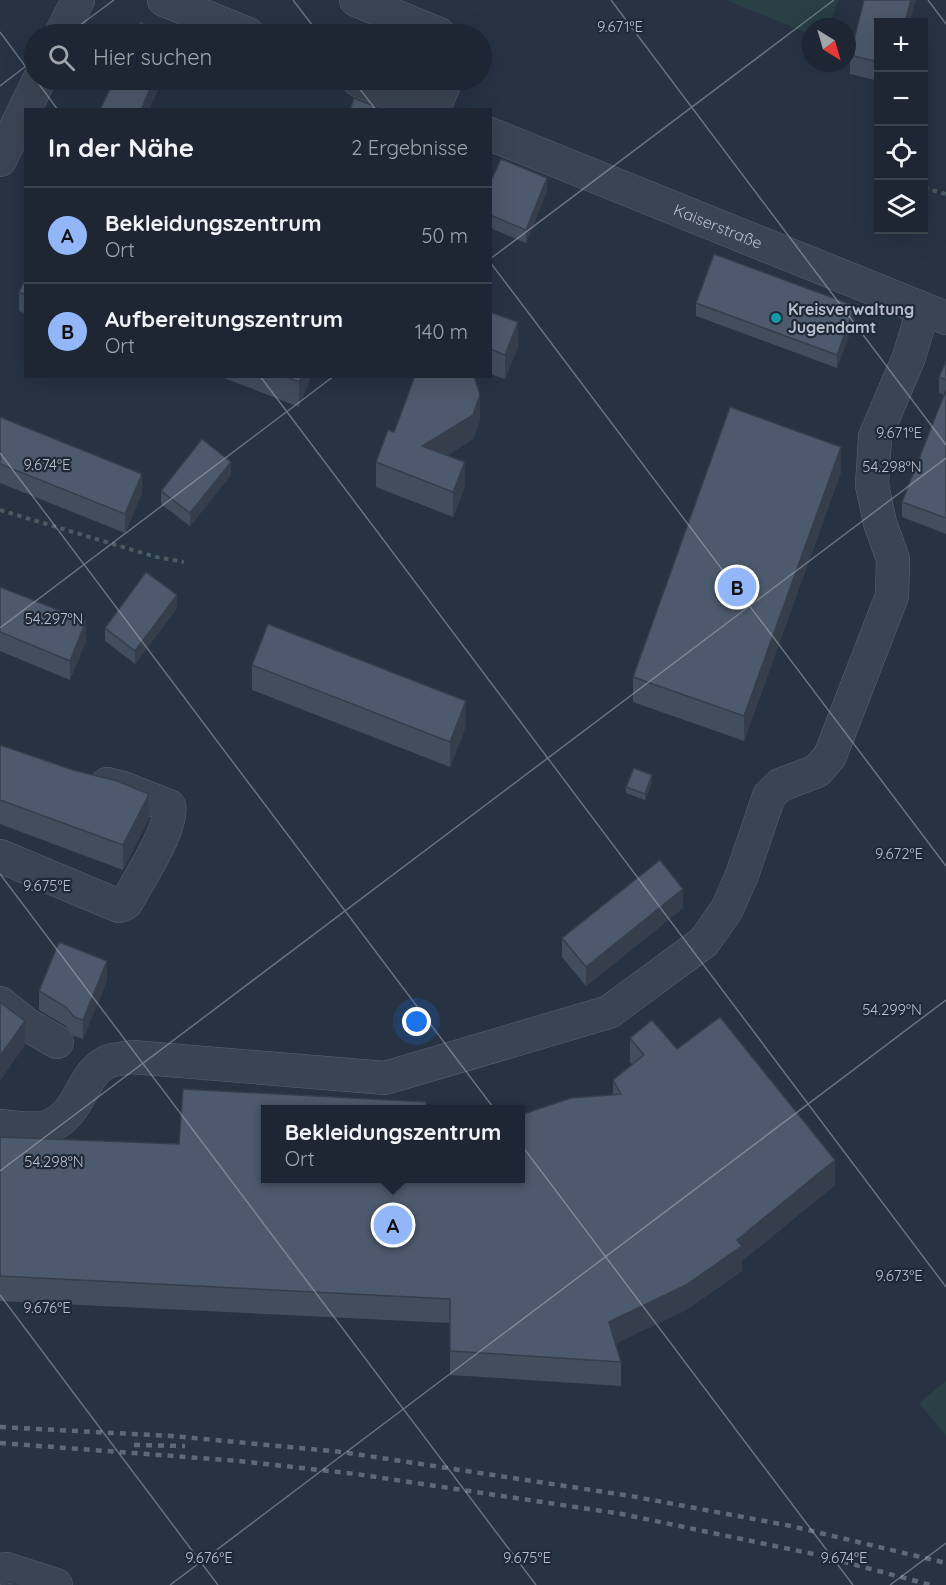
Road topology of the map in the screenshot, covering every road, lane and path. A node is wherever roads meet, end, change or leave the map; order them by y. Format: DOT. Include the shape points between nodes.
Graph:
graph roads {
  1 [pos="78,0"];
  2 [pos="164,0"];
  3 [pos="356,0"];
  4 [pos="66,24"];
  5 [pos="223,24"];
  6 [pos="415,24"];
  7 [pos="34,90"];
  8 [pos="383,90"];
  9 [pos="441,90"];
  10 [pos="25,108"];
  11 [pos="427,108"];
  12 [pos="433,108"];
  13 [pos="24,111"];
  14 [pos="492,135"];
  15 [pos="0,160"];
  16 [pos="928,189"];
  17 [pos="946,194"];
  18 [pos="935,314"];
  19 [pos="0,510"];
  20 [pos="184,562"];
  21 [pos="79,777"];
  22 [pos="0,856"];
  23 [pos="0,1003"];
  24 [pos="57,1042"];
  25 [pos="0,1126"];
  26 [pos="6,1569"];
  27 [pos="56,1585"];
  1 -- 4 [label="street"];
  2 -- 5 [label="street"];
  3 -- 6 [label="street"];
  7 -- 10 [label="street"];
  8 -- 11 [label="street"];
  9 -- 12 [label="street"];
  13 -- 15 [label="street"];
  14 -- 18 [label="street, Kaiserstraße"];
  16 -- 17 [label="path"];
  18 -- 25 [label="street" via="909,357 875,437 872,485 893,559 892,596 830,756 817,771 780,785 769,796 727,909 704,942 609,1012 385,1078 132,1057 108,1061 90,1077 63,1119 42,1128"];
  19 -- 20 [label="path"];
  21 -- 22 [label="street" via="123,788 169,806 171,813 165,831 126,903 119,906"];
  23 -- 24 [label="street"];
  26 -- 27 [label="street"];
}
